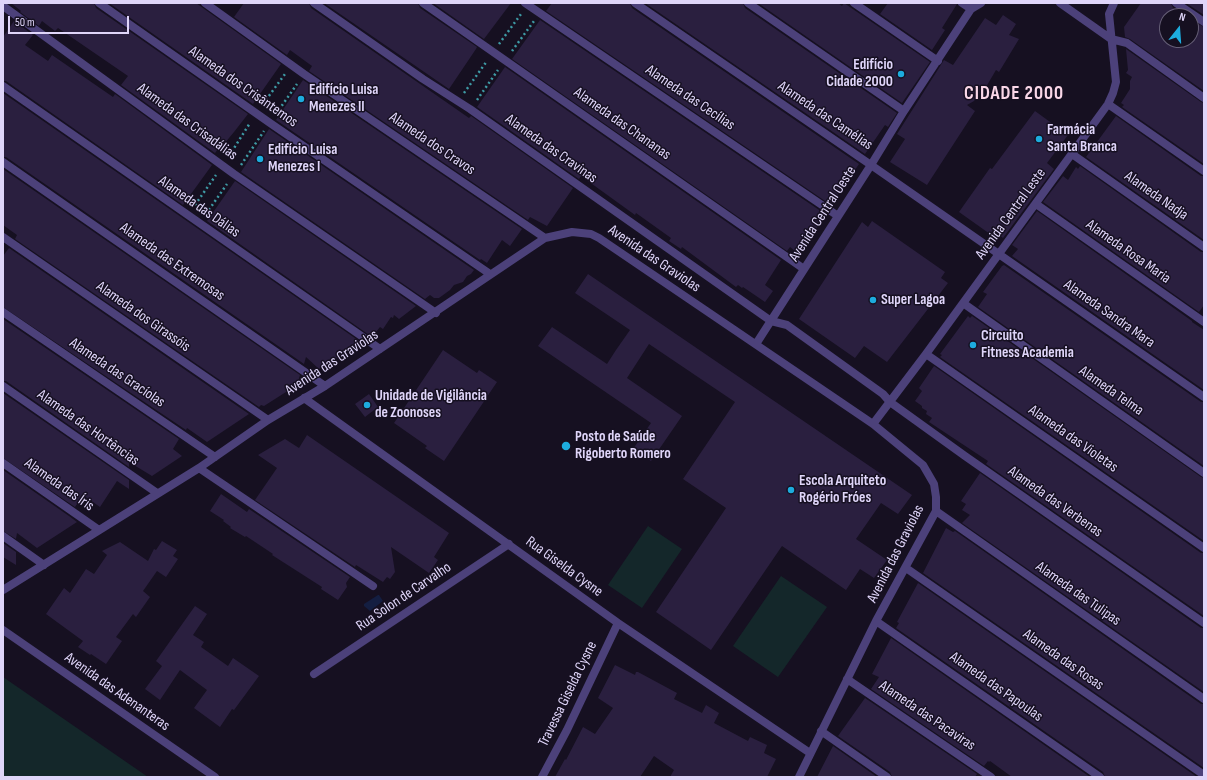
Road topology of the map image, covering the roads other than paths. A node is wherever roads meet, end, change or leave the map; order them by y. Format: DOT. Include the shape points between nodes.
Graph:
graph roads {
  1 [pos="99,3"];
  2 [pos="205,3"];
  3 [pos="314,3"];
  4 [pos="423,3"];
  5 [pos="525,3"];
  6 [pos="635,3"];
  7 [pos="748,3"];
  8 [pos="854,3"];
  9 [pos="962,3"];
  10 [pos="981,3"];
  11 [pos="1060,3"];
  12 [pos="1114,3"];
  13 [pos="1176,3"];
  14 [pos="3,6"];
  15 [pos="971,10"];
  16 [pos="1204,22"];
  17 [pos="1111,39"];
  18 [pos="938,61"];
  19 [pos="3,86"];
  20 [pos="1204,98"];
  21 [pos="1108,104"];
  22 [pos="904,111"];
  23 [pos="1072,154"];
  24 [pos="3,162"];
  25 [pos="871,165"];
  26 [pos="1204,171"];
  27 [pos="1036,204"];
  28 [pos="838,216"];
  29 [pos="3,237"];
  30 [pos="545,238"];
  31 [pos="1204,247"];
  32 [pos="998,254"];
  33 [pos="804,269"];
  34 [pos="490,274"];
  35 [pos="963,303"];
  36 [pos="3,312"];
  37 [pos="436,313"];
  38 [pos="771,321"];
  39 [pos="1204,322"];
  40 [pos="756,344"];
  41 [pos="380,349"];
  42 [pos="926,354"];
  43 [pos="3,386"];
  44 [pos="325,386"];
  45 [pos="1204,397"];
  46 [pos="304,398"];
  47 [pos="890,402"];
  48 [pos="268,420"];
  49 [pos="873,424"];
  50 [pos="215,457"];
  51 [pos="3,463"];
  52 [pos="199,468"];
  53 [pos="1204,473"];
  54 [pos="157,493"];
  55 [pos="936,511"];
  56 [pos="98,530"];
  57 [pos="3,536"];
  58 [pos="509,544"];
  59 [pos="1204,548"];
  60 [pos="44,565"];
  61 [pos="906,568"];
  62 [pos="373,586"];
  63 [pos="3,590"];
  64 [pos="876,621"];
  65 [pos="618,623"];
  66 [pos="1204,623"];
  67 [pos="3,630"];
  68 [pos="314,674"];
  69 [pos="847,679"];
  70 [pos="1204,699"];
  71 [pos="822,731"];
  72 [pos="810,753"];
  73 [pos="1204,775"];
  74 [pos="215,777"];
  75 [pos="542,777"];
  76 [pos="799,777"];
  77 [pos="886,777"];
  78 [pos="991,777"];
  79 [pos="1100,777"];
  1 -- 34 [label="street, Alameda dos Crisântemos"];
  2 -- 30 [label="street, Alameda dos Cravos" via="304,74"];
  3 -- 38 [label="street, Alameda das Cravinas" via="470,109"];
  4 -- 33 [label="street, Alameda das Chananas"];
  5 -- 28 [label="street, Alameda das Cecílias"];
  6 -- 25 [label="street, Alameda das Camélias"];
  7 -- 22 [label="street"];
  8 -- 18 [label="street"];
  9 -- 15 [label="street"];
  10 -- 15 [label="street, Avenida Central Oeste"];
  11 -- 17 [label="street"];
  12 -- 17 [label="street, Avenida Central Leste" via="1110,14"];
  13 -- 16 [label="street"];
  14 -- 37 [label="street, Alameda das Crisadálias" via="222,166"];
  15 -- 18 [label="street, Avenida Central Oeste"];
  17 -- 20 [label="street" via="1127,43"];
  17 -- 21 [label="street, Avenida Central Leste" via="1116,82"];
  18 -- 22 [label="street, Avenida Central Oeste"];
  19 -- 41 [label="street, Alameda das Dálias"];
  21 -- 23 [label="street, Avenida Central Leste"];
  21 -- 26 [label="street"];
  22 -- 25 [label="street, Avenida Central Oeste"];
  23 -- 27 [label="street, Avenida Central Leste"];
  23 -- 31 [label="street, Alameda Nadja"];
  24 -- 44 [label="street, Alameda das Extremosas"];
  25 -- 28 [label="street, Avenida Central Oeste"];
  25 -- 32 [label="street, Alameda das Camélias"];
  27 -- 32 [label="street, Avenida Central Leste"];
  27 -- 39 [label="street, Alameda Rosa Maria"];
  28 -- 33 [label="street, Avenida Central Oeste"];
  29 -- 48 [label="street, Alameda dos Girassóis"];
  30 -- 34 [label="street, Avenida das Graviolas"];
  30 -- 40 [label="street, Avenida das Graviolas" via="572,232 599,238"];
  32 -- 35 [label="street, Avenida Central Leste"];
  32 -- 45 [label="street, Alameda Sandra Mara"];
  33 -- 38 [label="street, Avenida Central Oeste"];
  34 -- 37 [label="street, Avenida das Graviolas"];
  35 -- 42 [label="street, Avenida Central Leste"];
  35 -- 53 [label="street, Alameda Telma"];
  36 -- 50 [label="street, Alameda das Gracíolas"];
  37 -- 41 [label="street, Avenida das Graviolas"];
  38 -- 40 [label="street, Avenida Central Oeste"];
  38 -- 47 [label="street, Alameda das Cravinas" via="787,325 883,394"];
  40 -- 49 [label="street, Avenida das Graviolas"];
  41 -- 44 [label="street, Avenida das Graviolas"];
  42 -- 47 [label="street, Avenida Central Leste"];
  42 -- 59 [label="street, Alameda das Violetas"];
  43 -- 54 [label="street, Alameda das Hortências"];
  44 -- 46 [label="street, Avenida das Graviolas"];
  46 -- 48 [label="street, Avenida das Graviolas"];
  46 -- 58 [label="street, Rua Giselda Cysne"];
  47 -- 49 [label="street, Avenida Central Leste"];
  47 -- 66 [label="street, Alameda das Verbenas"];
  48 -- 50 [label="street, Avenida das Graviolas"];
  49 -- 55 [label="street, Avenida das Graviolas" via="923,465 934,484"];
  50 -- 52 [label="street, Avenida das Graviolas"];
  51 -- 56 [label="street, Alameda das Íris"];
  52 -- 54 [label="street, Avenida das Graviolas"];
  52 -- 62 [label="street"];
  54 -- 56 [label="street, Avenida das Graviolas"];
  55 -- 61 [label="street, Avenida das Graviolas"];
  55 -- 70 [label="street, Alameda das Tulipas"];
  56 -- 60 [label="street, Avenida das Graviolas"];
  57 -- 60 [label="street"];
  58 -- 65 [label="street, Rua Giselda Cysne"];
  58 -- 68 [label="street, Rua Solon de Carvalho"];
  60 -- 63 [label="street, Avenida das Graviolas"];
  61 -- 64 [label="street, Avenida das Graviolas"];
  61 -- 73 [label="street, Alameda das Rosas"];
  64 -- 69 [label="street, Avenida das Graviolas"];
  64 -- 79 [label="street, Alameda das Papoulas"];
  65 -- 72 [label="street, Rua Giselda Cysne"];
  65 -- 75 [label="street, Travessa Giselda Cysne"];
  67 -- 74 [label="street, Avenida das Adenanteras"];
  69 -- 71 [label="street, Avenida das Graviolas"];
  69 -- 78 [label="street, Alameda das Pacaviras"];
  71 -- 72 [label="street, Avenida das Graviolas"];
  71 -- 77 [label="street"];
  72 -- 76 [label="street, Avenida das Graviolas"];
}
